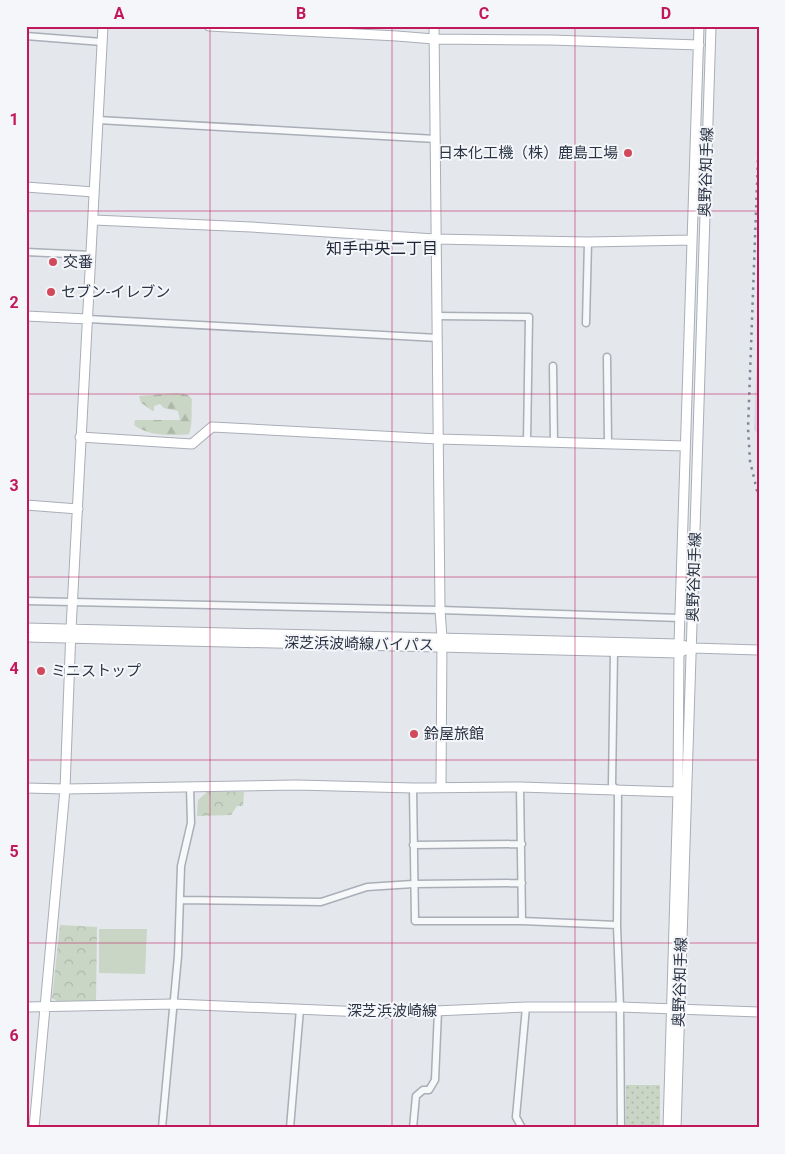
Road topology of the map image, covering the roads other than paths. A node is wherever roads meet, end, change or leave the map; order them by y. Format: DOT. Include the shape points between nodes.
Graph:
graph roads {
  1 [pos="103,26"];
  2 [pos="209,26"];
  3 [pos="434,26"];
  4 [pos="699,26"];
  5 [pos="710,26"];
  6 [pos="26,36"];
  7 [pos="434,39"];
  8 [pos="102,42"];
  9 [pos="699,45"];
  10 [pos="98,120"];
  11 [pos="436,139"];
  12 [pos="26,187"];
  13 [pos="94,192"];
  14 [pos="94,220"];
  15 [pos="435,239"];
  16 [pos="692,240"];
  17 [pos="588,242"];
  18 [pos="26,252"];
  19 [pos="91,255"];
  20 [pos="26,316"];
  21 [pos="437,316"];
  22 [pos="88,319"];
  23 [pos="586,323"];
  24 [pos="438,338"];
  25 [pos="607,357"];
  26 [pos="553,366"];
  27 [pos="80,437"];
  28 [pos="438,439"];
  29 [pos="527,442"];
  30 [pos="554,442"];
  31 [pos="608,444"];
  32 [pos="685,446"];
  33 [pos="26,505"];
  34 [pos="78,509"];
  35 [pos="26,601"];
  36 [pos="73,602"];
  37 [pos="440,610"];
  38 [pos="680,618"];
  39 [pos="26,628"];
  40 [pos="71,633"];
  41 [pos="26,637"];
  42 [pos="442,642"];
  43 [pos="679,648"];
  44 [pos="692,648"];
  45 [pos="759,650"];
  46 [pos="614,651"];
  47 [pos="441,786"];
  48 [pos="190,787"];
  49 [pos="520,787"];
  50 [pos="26,788"];
  51 [pos="413,788"];
  52 [pos="65,789"];
  53 [pos="618,791"];
  54 [pos="678,792"];
  55 [pos="522,844"];
  56 [pos="413,845"];
  57 [pos="522,883"];
  58 [pos="413,884"];
  59 [pos="181,900"];
  60 [pos="522,921"];
  61 [pos="617,924"];
  62 [pos="174,1004"];
  63 [pos="26,1007"];
  64 [pos="526,1007"];
  65 [pos="620,1007"];
  66 [pos="47,1008"];
  67 [pos="300,1009"];
  68 [pos="675,1009"];
  69 [pos="438,1011"];
  70 [pos="759,1012"];
  71 [pos="34,1128"];
  72 [pos="162,1128"];
  73 [pos="290,1128"];
  74 [pos="413,1128"];
  75 [pos="522,1128"];
  76 [pos="621,1128"];
  77 [pos="668,1128"];
  78 [pos="676,1128"];
  1 -- 8 [label="street"];
  2 -- 7 [label="street"];
  3 -- 7 [label="street"];
  4 -- 9 [label="street, 奥野谷知手線"];
  5 -- 44 [label="street, 奥野谷知手線"];
  6 -- 8 [label="street"];
  7 -- 9 [label="street"];
  7 -- 11 [label="street"];
  8 -- 10 [label="street"];
  9 -- 16 [label="street, 奥野谷知手線"];
  10 -- 11 [label="street"];
  10 -- 13 [label="street"];
  11 -- 15 [label="street"];
  12 -- 13 [label="street"];
  13 -- 14 [label="street"];
  14 -- 15 [label="street"];
  14 -- 19 [label="street"];
  15 -- 17 [label="street"];
  15 -- 21 [label="street"];
  16 -- 17 [label="street"];
  16 -- 32 [label="street, 奥野谷知手線"];
  17 -- 23 [label="street"];
  18 -- 19 [label="street"];
  19 -- 22 [label="street"];
  20 -- 22 [label="street"];
  21 -- 24 [label="street"];
  21 -- 29 [label="street" via="529,317"];
  22 -- 24 [label="street"];
  22 -- 27 [label="street"];
  24 -- 28 [label="street"];
  25 -- 31 [label="street"];
  26 -- 30 [label="street"];
  27 -- 28 [label="street" via="192,444 212,427"];
  27 -- 34 [label="street"];
  28 -- 29 [label="street"];
  28 -- 37 [label="street"];
  29 -- 30 [label="street"];
  30 -- 31 [label="street"];
  31 -- 32 [label="street"];
  32 -- 38 [label="street, 奥野谷知手線"];
  33 -- 34 [label="street"];
  34 -- 36 [label="street"];
  35 -- 36 [label="street"];
  36 -- 37 [label="street"];
  36 -- 40 [label="street"];
  37 -- 38 [label="street"];
  37 -- 42 [label="street"];
  38 -- 43 [label="street, 奥野谷知手線"];
  39 -- 40 [label="street, 深芝浜波崎線バイパス"];
  40 -- 41 [label="street, 深芝浜波崎線バイパス"];
  40 -- 42 [label="street, 深芝浜波崎線バイパス"];
  40 -- 52 [label="street"];
  42 -- 43 [label="street, 深芝浜波崎線バイパス"];
  42 -- 46 [label="street, 深芝浜波崎線バイパス"];
  42 -- 47 [label="street"];
  43 -- 44 [label="street, 深芝浜波崎線バイパス"];
  43 -- 46 [label="street, 深芝浜波崎線バイパス"];
  43 -- 54 [label="street, 奥野谷知手線"];
  44 -- 45 [label="street, 深芝浜波崎線バイパス"];
  44 -- 68 [label="street, 奥野谷知手線"];
  46 -- 53 [label="street" via="612,785"];
  47 -- 49 [label="street"];
  47 -- 51 [label="street"];
  48 -- 51 [label="street"];
  48 -- 52 [label="street"];
  48 -- 59 [label="street" via="191,823 181,866"];
  49 -- 53 [label="street"];
  49 -- 55 [label="street"];
  50 -- 52 [label="street"];
  51 -- 56 [label="street"];
  52 -- 66 [label="street"];
  53 -- 54 [label="street"];
  53 -- 61 [label="street"];
  54 -- 68 [label="street, 奥野谷知手線"];
  55 -- 56 [label="street"];
  55 -- 57 [label="street"];
  56 -- 58 [label="street"];
  57 -- 58 [label="street"];
  57 -- 60 [label="street"];
  58 -- 59 [label="street" via="367,886 321,902"];
  58 -- 60 [label="street" via="415,921"];
  59 -- 62 [label="street"];
  60 -- 61 [label="street"];
  61 -- 65 [label="street"];
  62 -- 66 [label="street, 深芝浜波崎線"];
  62 -- 67 [label="street, 深芝浜波崎線"];
  62 -- 72 [label="street"];
  63 -- 66 [label="street, 深芝浜波崎線"];
  64 -- 65 [label="street, 深芝浜波崎線"];
  64 -- 69 [label="street, 深芝浜波崎線"];
  64 -- 75 [label="street" via="516,1117"];
  65 -- 68 [label="street, 深芝浜波崎線"];
  65 -- 76 [label="street"];
  66 -- 71 [label="street"];
  67 -- 69 [label="street, 深芝浜波崎線" via="388,1013"];
  67 -- 73 [label="street"];
  68 -- 70 [label="street, 深芝浜波崎線"];
  68 -- 77 [label="street, 奥野谷知手線"];
  68 -- 78 [label="street, 奥野谷知手線"];
  69 -- 74 [label="street" via="435,1080 429,1090 423,1090 416,1096"];
}
